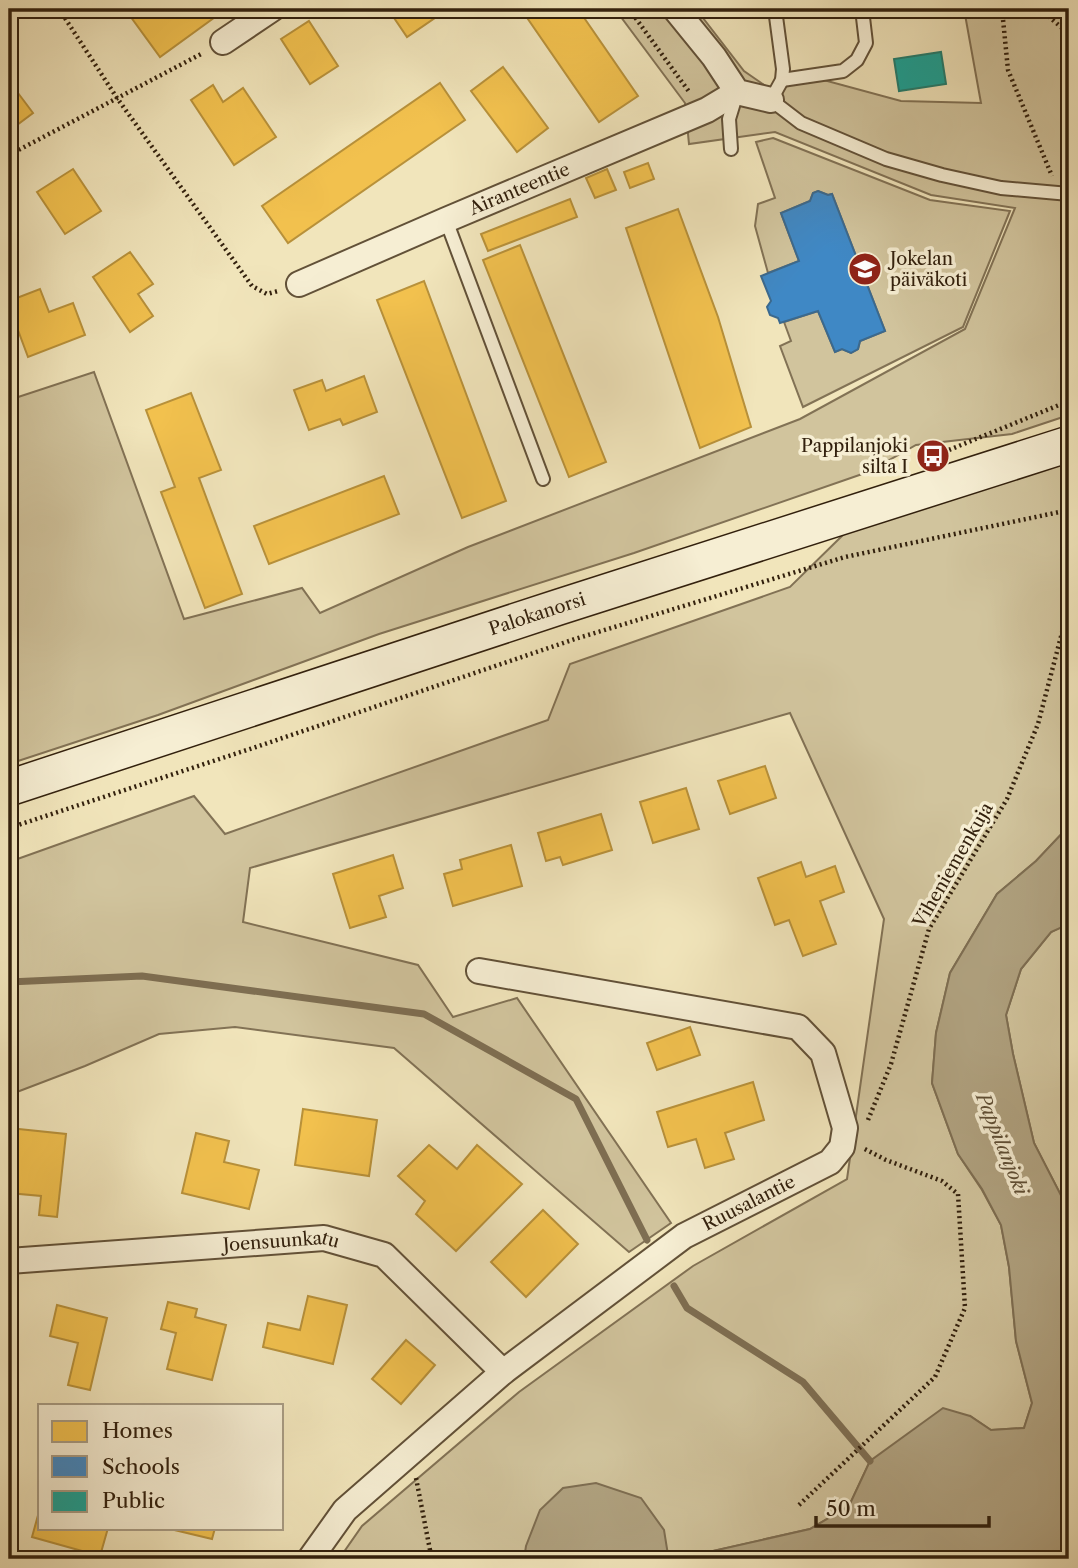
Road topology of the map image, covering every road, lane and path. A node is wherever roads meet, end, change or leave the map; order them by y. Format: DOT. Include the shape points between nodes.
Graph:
graph roads {
  1 [pos="59,9"];
  2 [pos="272,9"];
  3 [pos="629,9"];
  4 [pos="675,9"];
  5 [pos="775,9"];
  6 [pos="862,9"];
  7 [pos="1002,9"];
  8 [pos="1040,9"];
  9 [pos="1069,34"];
  10 [pos="223,42"];
  11 [pos="777,90"];
  12 [pos="737,92"];
  13 [pos="117,98"];
  14 [pos="707,110"];
  15 [pos="731,149"];
  16 [pos="9,155"];
  17 [pos="1064,193"];
  18 [pos="446,219"];
  19 [pos="299,284"];
  20 [pos="1069,401"];
  21 [pos="1069,444"];
  22 [pos="933,456"];
  23 [pos="543,479"];
  24 [pos="1069,510"];
  25 [pos="1069,606"];
  26 [pos="9,788"];
  27 [pos="9,828"];
  28 [pos="479,971"];
  29 [pos="867,1121"];
  30 [pos="856,1144"];
  31 [pos="9,1261"];
  32 [pos="503,1373"];
  33 [pos="414,1469"];
  34 [pos="799,1505"];
  35 [pos="310,1559"];
  36 [pos="429,1559"];
  1 -- 13 [label="path"];
  2 -- 10 [label="street"];
  3 -- 14 [label="path"];
  4 -- 12 [label="street"];
  5 -- 11 [label="lane" via="783,69"];
  6 -- 11 [label="lane" via="866,44 857,60 843,71"];
  7 -- 17 [label="path" via="1007,70"];
  8 -- 9 [label="path"];
  10 -- 13 [label="path"];
  11 -- 12 [label="street"];
  11 -- 17 [label="lane" via="801,123 887,159 1001,188"];
  12 -- 14 [label="street, Airanteentie"];
  12 -- 15 [label="lane" via="729,119"];
  13 -- 16 [label="path"];
  13 -- 19 [label="path" via="252,286 267,294"];
  14 -- 18 [label="street, Airanteentie"];
  18 -- 19 [label="street, Airanteentie"];
  18 -- 23 [label="lane"];
  20 -- 22 [label="path"];
  21 -- 26 [label="main road, Palokanorsi"];
  24 -- 27 [label="path" via="832,561 575,639"];
  25 -- 29 [label="path, Viheniemenkuja" via="1038,724 1007,799 929,929 891,1063"];
  28 -- 32 [label="street, Ruusalantie" via="798,1027 823,1053 845,1129 842,1147 830,1162 684,1236"];
  30 -- 34 [label="path" via="942,1181 958,1194 965,1308 935,1377"];
  31 -- 32 [label="street, Joensuunkatu" via="324,1238 384,1255"];
  32 -- 35 [label="street, Ruusalantie" via="345,1510"];
  33 -- 36 [label="path"];
}
